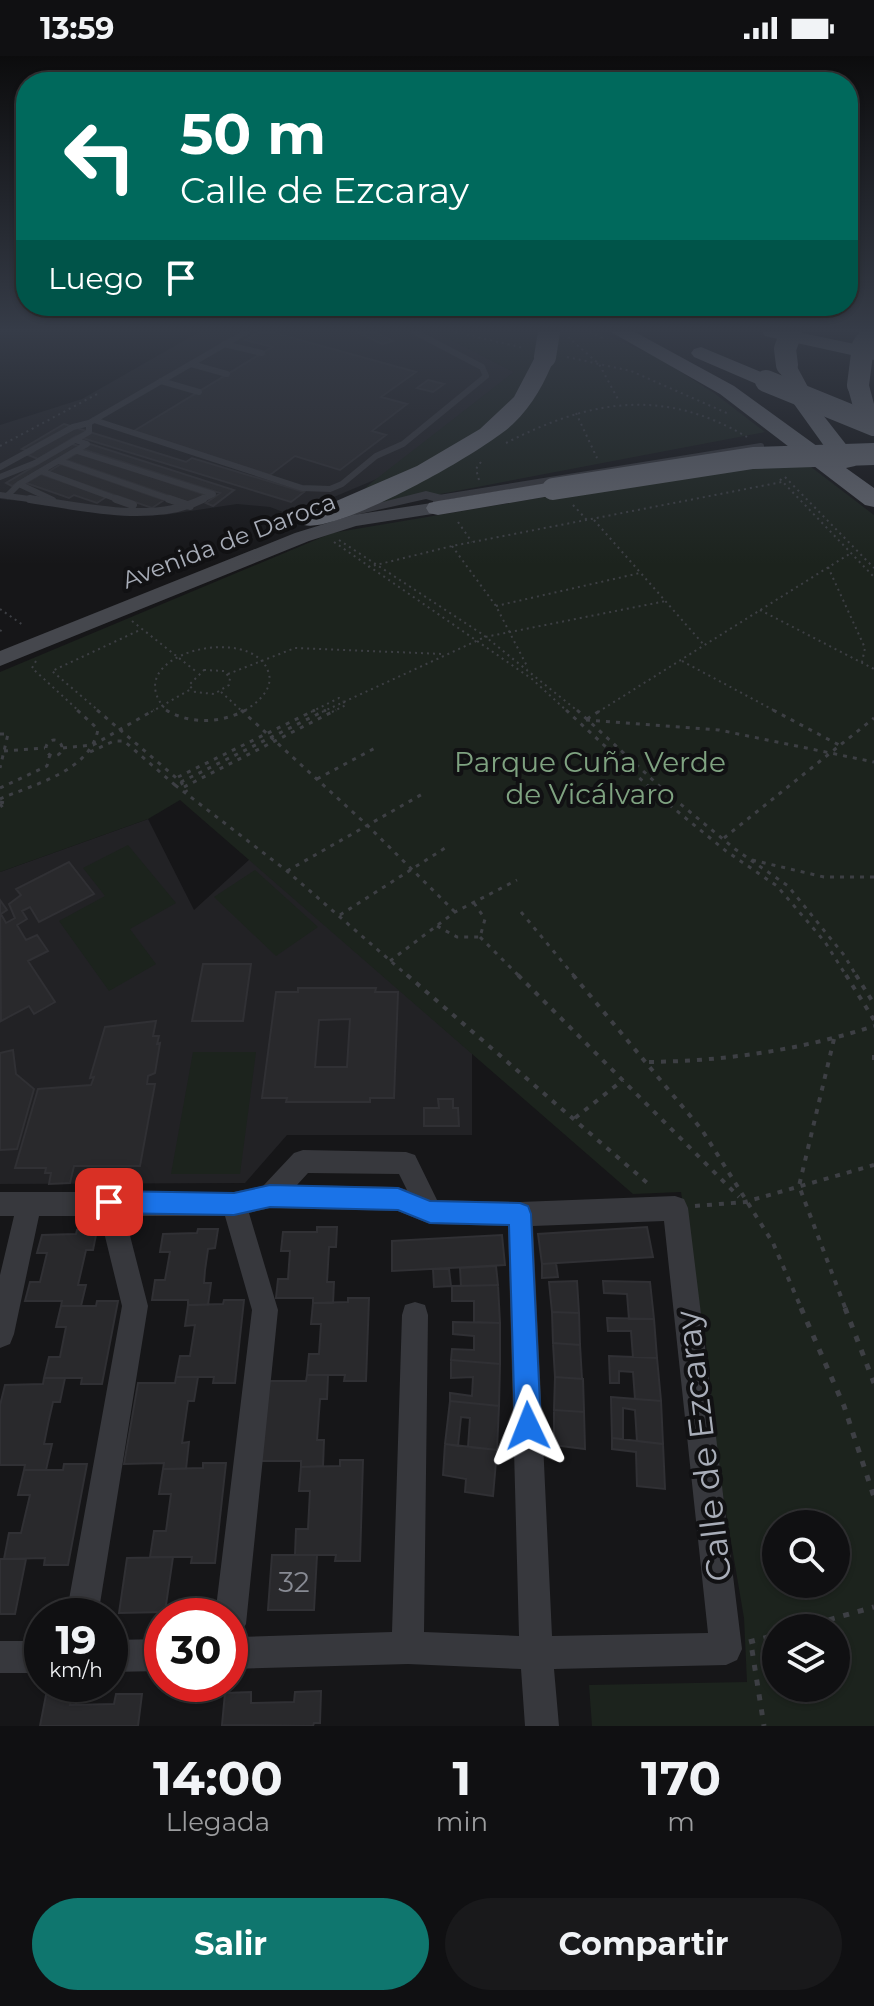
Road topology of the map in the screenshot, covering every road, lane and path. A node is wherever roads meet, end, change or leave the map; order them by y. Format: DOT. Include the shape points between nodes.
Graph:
graph roads {
  1 [pos="67,410"];
  2 [pos="112,410"];
  3 [pos="445,410"];
  4 [pos="515,410"];
  5 [pos="588,410"];
  6 [pos="684,410"];
  7 [pos="719,410"];
  8 [pos="754,410"];
  9 [pos="807,410"];
  10 [pos="837,410"];
  11 [pos="576,413"];
  12 [pos="734,417"];
  13 [pos="92,422"];
  14 [pos="874,425"];
  15 [pos="75,440"];
  16 [pos="0,446"];
  17 [pos="761,446"];
  18 [pos="498,448"];
  19 [pos="77,451"];
  20 [pos="874,454"];
  21 [pos="488,456"];
  22 [pos="60,461"];
  23 [pos="0,467"];
  24 [pos="600,470"];
  25 [pos="41,471"];
  26 [pos="0,477"];
  27 [pos="789,481"];
  28 [pos="782,482"];
  29 [pos="19,484"];
  30 [pos="874,489"];
  31 [pos="478,490"];
  32 [pos="559,493"];
  33 [pos="4,496"];
  34 [pos="874,500"];
  35 [pos="55,501"];
  36 [pos="191,506"];
  37 [pos="444,507"];
  38 [pos="149,511"];
  39 [pos="313,520"];
  40 [pos="594,520"];
  41 [pos="588,521"];
  42 [pos="334,534"];
  43 [pos="331,539"];
  44 [pos="472,542"];
  45 [pos="452,546"];
  46 [pos="851,553"];
  47 [pos="375,566"];
  48 [pos="828,566"];
  49 [pos="368,567"];
  50 [pos="874,568"];
  51 [pos="640,573"];
  52 [pos="874,577"];
  53 [pos="666,601"];
  54 [pos="496,606"];
  55 [pos="0,609"];
  56 [pos="760,610"];
  57 [pos="126,616"];
  58 [pos="23,625"];
  59 [pos="142,629"];
  60 [pos="510,632"];
  61 [pos="1,635"];
  62 [pos="485,637"];
  63 [pos="478,640"];
  64 [pos="705,646"];
  65 [pos="448,654"];
  66 [pos="177,657"];
  67 [pos="0,659"];
  68 [pos="36,661"];
  69 [pos="262,661"];
  70 [pos="682,661"];
  71 [pos="862,662"];
  72 [pos="874,669"];
  73 [pos="530,671"];
  74 [pos="198,673"];
  75 [pos="228,674"];
  76 [pos="191,689"];
  77 [pos="221,692"];
  78 [pos="343,701"];
  79 [pos="160,707"];
  80 [pos="243,712"];
  81 [pos="874,718"];
  82 [pos="586,720"];
  83 [pos="120,731"];
  84 [pos="0,734"];
  85 [pos="270,735"];
  86 [pos="276,741"];
  87 [pos="93,745"];
  88 [pos="839,745"];
  89 [pos="377,747"];
  90 [pos="45,748"];
  91 [pos="63,748"];
  92 [pos="4,751"];
  93 [pos="90,752"];
  94 [pos="830,753"];
  95 [pos="50,754"];
  96 [pos="874,762"];
  97 [pos="0,768"];
  98 [pos="177,778"];
  99 [pos="317,780"];
  100 [pos="181,782"];
  101 [pos="175,785"];
  102 [pos="184,787"];
  103 [pos="0,788"];
  104 [pos="426,792"];
  105 [pos="188,794"];
  106 [pos="1,804"];
  107 [pos="366,824"];
  108 [pos="722,839"];
  109 [pos="445,848"];
  110 [pos="748,859"];
  111 [pos="411,868"];
  112 [pos="287,871"];
  113 [pos="874,877"];
  114 [pos="517,880"];
  115 [pos="474,903"];
  116 [pos="455,912"];
  117 [pos="521,912"];
  118 [pos="339,916"];
  119 [pos="436,926"];
  120 [pos="480,937"];
  121 [pos="390,961"];
  122 [pos="874,1004"];
  123 [pos="874,1023"];
  124 [pos="834,1039"];
  125 [pos="649,1062"];
  126 [pos="623,1080"];
  127 [pos="575,1118"];
  128 [pos="874,1165"];
  129 [pos="799,1186"];
  130 [pos="270,1196"];
  131 [pos="109,1202"];
  132 [pos="745,1202"];
  133 [pos="0,1204"];
  134 [pos="29,1204"];
  135 [pos="234,1204"];
  136 [pos="675,1208"];
  137 [pos="430,1212"];
  138 [pos="520,1214"];
  139 [pos="415,1315"];
  140 [pos="0,1334"];
  141 [pos="874,1383"];
  142 [pos="874,1497"];
  143 [pos="85,1598"];
  144 [pos="233,1598"];
  145 [pos="874,1607"];
  146 [pos="849,1614"];
  147 [pos="750,1642"];
  148 [pos="408,1648"];
  149 [pos="248,1652"];
  150 [pos="536,1653"];
  151 [pos="0,1657"];
  152 [pos="24,1657"];
  153 [pos="542,1726"];
  154 [pos="764,1726"];
  1 -- 16 [label="path"];
  2 -- 13 [label="lane"];
  3 -- 13 [label="lane" via="403,444 330,489 302,488"];
  4 -- 39 [label="highway" via="458,456"];
  5 -- 11 [label="path"];
  6 -- 17 [label="path" via="733,426"];
  7 -- 12 [label="path"];
  8 -- 34 [label="highway"];
  9 -- 30 [label="highway, bridge"];
  10 -- 14 [label="highway, bridge"];
  11 -- 18 [label="path" via="527,430"];
  11 -- 24 [label="path" via="595,447"];
  13 -- 15 [label="lane" via="89,432"];
  13 -- 23 [label="lane"];
  15 -- 19 [label="lane" via="87,444"];
  15 -- 26 [label="lane"];
  17 -- 24 [label="lane"];
  17 -- 28 [label="path"];
  19 -- 22 [label="lane"];
  19 -- 36 [label="lane" via="213,494"];
  20 -- 32 [label="highway, bridge" via="733,460"];
  21 -- 31 [label="path" via="476,469"];
  22 -- 25 [label="lane"];
  22 -- 36 [label="lane"];
  24 -- 31 [label="lane"];
  25 -- 29 [label="lane"];
  25 -- 38 [label="lane"];
  27 -- 50 [label="path"];
  28 -- 40 [label="path"];
  28 -- 46 [label="path"];
  29 -- 33 [label="lane"];
  29 -- 35 [label="lane"];
  31 -- 37 [label="lane"];
  32 -- 37 [label="highway"];
  32 -- 41 [label="path"];
  33 -- 35 [label="lane"];
  35 -- 38 [label="lane"];
  36 -- 38 [label="lane"];
  37 -- 39 [label="street, Avenida de Daroca" via="426,495"];
  37 -- 44 [label="path"];
  37 -- 67 [label="main road, Avenida de Daroca" via="353,521 302,537"];
  39 -- 61 [label="main road, Avenida de Daroca"];
  40 -- 41 [label="path"];
  40 -- 51 [label="path"];
  41 -- 44 [label="path"];
  42 -- 47 [label="path"];
  43 -- 49 [label="path"];
  44 -- 45 [label="path"];
  45 -- 47 [label="path"];
  45 -- 54 [label="path"];
  46 -- 48 [label="path"];
  46 -- 52 [label="path"];
  47 -- 49 [label="path"];
  47 -- 62 [label="path"];
  48 -- 56 [label="path"];
  48 -- 71 [label="path" via="865,648"];
  49 -- 63 [label="path"];
  51 -- 53 [label="path"];
  51 -- 54 [label="path"];
  53 -- 60 [label="path"];
  53 -- 64 [label="path"];
  54 -- 60 [label="path"];
  55 -- 58 [label="path"];
  56 -- 64 [label="path"];
  56 -- 71 [label="path"];
  57 -- 59 [label="path"];
  59 -- 66 [label="path"];
  59 -- 83 [label="path" via="52,671"];
  60 -- 62 [label="path"];
  60 -- 73 [label="path"];
  62 -- 63 [label="path"];
  62 -- 73 [label="path"];
  63 -- 65 [label="path"];
  63 -- 123 [label="path" via="544,689 682,816 777,886 825,942"];
  64 -- 70 [label="path"];
  65 -- 69 [label="path" via="295,648"];
  65 -- 78 [label="path"];
  66 -- 69 [label="path" via="224,647"];
  66 -- 74 [label="path"];
  66 -- 79 [label="path" via="153,681"];
  68 -- 87 [label="path" via="32,668 98,729"];
  69 -- 75 [label="path"];
  69 -- 80 [label="path" via="268,669 268,687"];
  70 -- 82 [label="path"];
  70 -- 88 [label="path"];
  71 -- 72 [label="path"];
  73 -- 82 [label="path"];
  74 -- 75 [label="path"];
  74 -- 76 [label="path" via="190,681"];
  75 -- 77 [label="path" via="229,685"];
  76 -- 77 [label="path" via="208,695"];
  76 -- 79 [label="path"];
  77 -- 80 [label="path"];
  78 -- 85 [label="path"];
  78 -- 86 [label="path" via="346,705"];
  79 -- 80 [label="path" via="197,721"];
  79 -- 83 [label="path"];
  80 -- 85 [label="path"];
  81 -- 88 [label="path"];
  82 -- 94 [label="path" via="719,730"];
  82 -- 108 [label="path"];
  83 -- 87 [label="path"];
  83 -- 98 [label="path"];
  84 -- 92 [label="path" via="8,734"];
  85 -- 86 [label="path"];
  85 -- 98 [label="path"];
  85 -- 100 [label="path"];
  86 -- 99 [label="path"];
  86 -- 102 [label="path"];
  87 -- 91 [label="path"];
  87 -- 93 [label="path"];
  88 -- 94 [label="path"];
  89 -- 99 [label="path"];
  90 -- 91 [label="path" via="56,741"];
  90 -- 92 [label="path"];
  90 -- 95 [label="path"];
  91 -- 95 [label="path"];
  92 -- 97 [label="path"];
  93 -- 101 [label="path" via="124,741"];
  93 -- 106 [label="path"];
  94 -- 96 [label="path"];
  94 -- 108 [label="path"];
  95 -- 103 [label="path" via="47,766"];
  98 -- 100 [label="path"];
  99 -- 107 [label="path"];
  100 -- 101 [label="path"];
  100 -- 102 [label="path"];
  101 -- 105 [label="path"];
  102 -- 105 [label="path"];
  104 -- 107 [label="path"];
  105 -- 112 [label="path"];
  107 -- 111 [label="path"];
  107 -- 112 [label="path"];
  108 -- 110 [label="path"];
  109 -- 111 [label="path"];
  110 -- 113 [label="path" via="824,877"];
  110 -- 122 [label="path" via="788,886 844,955"];
  111 -- 116 [label="path"];
  111 -- 118 [label="path"];
  112 -- 118 [label="path"];
  114 -- 115 [label="path"];
  115 -- 116 [label="path"];
  115 -- 120 [label="path" via="487,917"];
  116 -- 119 [label="path"];
  117 -- 125 [label="path"];
  118 -- 121 [label="path"];
  119 -- 120 [label="path" via="452,937"];
  119 -- 121 [label="path"];
  120 -- 126 [label="path"];
  121 -- 127 [label="path"];
  123 -- 124 [label="path"];
  124 -- 125 [label="path" via="712,1061"];
  124 -- 129 [label="path"];
  125 -- 132 [label="path" via="702,1130"];
  126 -- 127 [label="path"];
  126 -- 132 [label="path"];
  127 -- 136 [label="path"];
  128 -- 129 [label="path"];
  129 -- 132 [label="path"];
  129 -- 141 [label="path"];
  130 -- 135 [label="street"];
  130 -- 137 [label="street" via="398,1199"];
  130 -- 137 [label="street" via="303,1161 406,1163"];
  131 -- 134 [label="street"];
  131 -- 135 [label="street"];
  131 -- 143 [label="street" via="135,1306"];
  132 -- 136 [label="path"];
  132 -- 142 [label="path" via="779,1257 844,1406"];
  133 -- 134 [label="street"];
  134 -- 140 [label="street"];
  135 -- 144 [label="street" via="265,1310"];
  136 -- 138 [label="street"];
  136 -- 150 [label="street, Calle de Ezcaray" via="726,1649"];
  137 -- 138 [label="street"];
  138 -- 150 [label="street"];
  139 -- 148 [label="street"];
  145 -- 146 [label="path"];
  147 -- 154 [label="path"];
  148 -- 149 [label="street, Calle de Ezcaray"];
  148 -- 150 [label="street, Calle de Ezcaray"];
  150 -- 153 [label="street"];
  151 -- 152 [label="street"];
}
